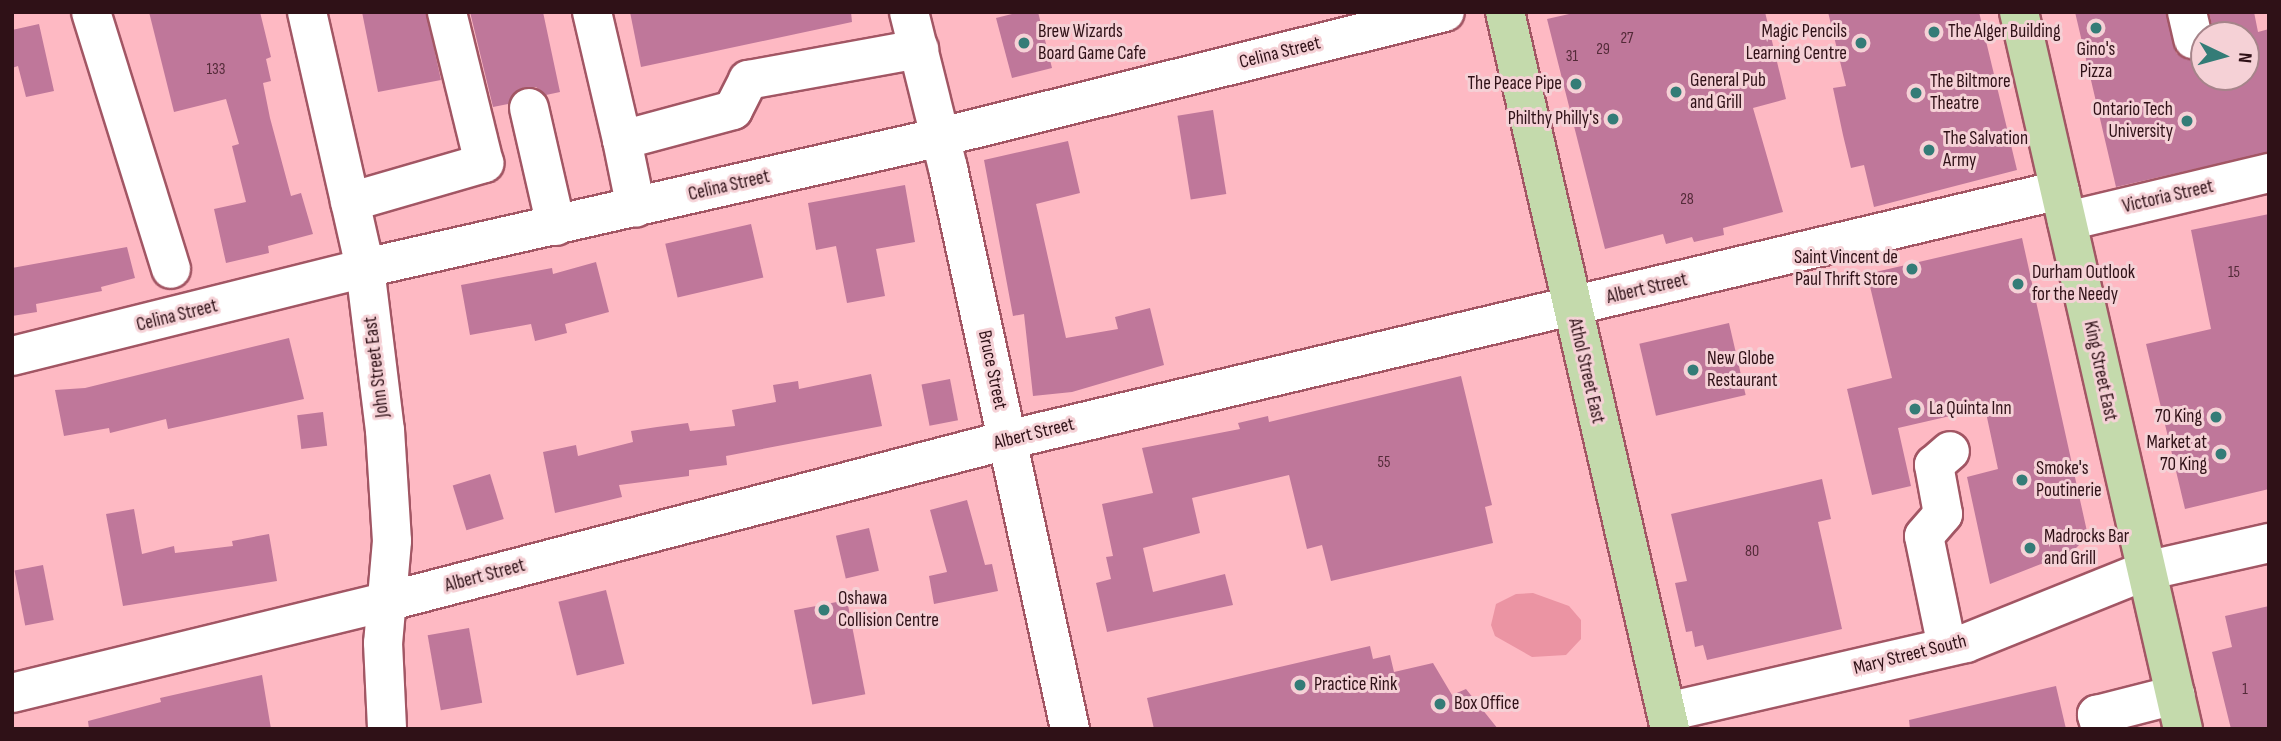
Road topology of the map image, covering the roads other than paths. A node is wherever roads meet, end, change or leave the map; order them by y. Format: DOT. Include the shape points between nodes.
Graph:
graph roads {
  1 [pos="91,12"];
  2 [pos="307,12"];
  3 [pos="447,12"];
  4 [pos="592,12"];
  5 [pos="909,12"];
  6 [pos="1445,12"];
  7 [pos="1505,12"];
  8 [pos="2019,12"];
  9 [pos="919,49"];
  10 [pos="529,108"];
  11 [pos="941,137"];
  12 [pos="622,140"];
  13 [pos="2269,173"];
  14 [pos="350,202"];
  15 [pos="2063,205"];
  16 [pos="636,208"];
  17 [pos="556,226"];
  18 [pos="366,268"];
  19 [pos="171,270"];
  20 [pos="1571,307"];
  21 [pos="12,356"];
  22 [pos="1007,440"];
  23 [pos="1950,451"];
  24 [pos="2269,543"];
  25 [pos="2145,571"];
  26 [pos="386,602"];
  27 [pos="1947,647"];
  28 [pos="12,693"];
  29 [pos="2179,712"];
  30 [pos="1668,721"];
  31 [pos="387,729"];
  32 [pos="1070,729"];
  33 [pos="2101,729"];
  1 -- 19 [label="street"];
  2 -- 14 [label="street, John Street East"];
  3 -- 14 [label="street" via="484,163"];
  4 -- 12 [label="street"];
  5 -- 9 [label="street, Bruce Street"];
  6 -- 11 [label="street, Celina Street"];
  7 -- 20 [label="main road, Athol Street East"];
  8 -- 15 [label="main road, King Street East"];
  9 -- 11 [label="street, Bruce Street"];
  9 -- 12 [label="street" via="748,80 733,110"];
  10 -- 17 [label="street"];
  11 -- 16 [label="street, Celina Street"];
  11 -- 22 [label="street, Bruce Street"];
  12 -- 16 [label="street"];
  13 -- 15 [label="street, Victoria Street"];
  14 -- 18 [label="street, John Street East"];
  15 -- 20 [label="street, Albert Street"];
  15 -- 25 [label="main road, King Street East"];
  16 -- 17 [label="street, Celina Street"];
  17 -- 18 [label="street, Celina Street"];
  18 -- 21 [label="street, Celina Street"];
  18 -- 26 [label="street, John Street East" via="385,430 391,541"];
  20 -- 22 [label="street, Albert Street"];
  20 -- 30 [label="main road, Athol Street East"];
  22 -- 26 [label="street, Albert Street"];
  22 -- 32 [label="street, Bruce Street"];
  23 -- 27 [label="street" via="1934,464 1943,514 1924,536"];
  24 -- 25 [label="street, Mary Street South"];
  25 -- 27 [label="street, Mary Street South"];
  25 -- 29 [label="main road, King Street East"];
  26 -- 28 [label="street, Albert Street"];
  26 -- 31 [label="street, John Street East"];
  27 -- 30 [label="street, Mary Street South"];
  29 -- 33 [label="street" via="2097,715"];
}
